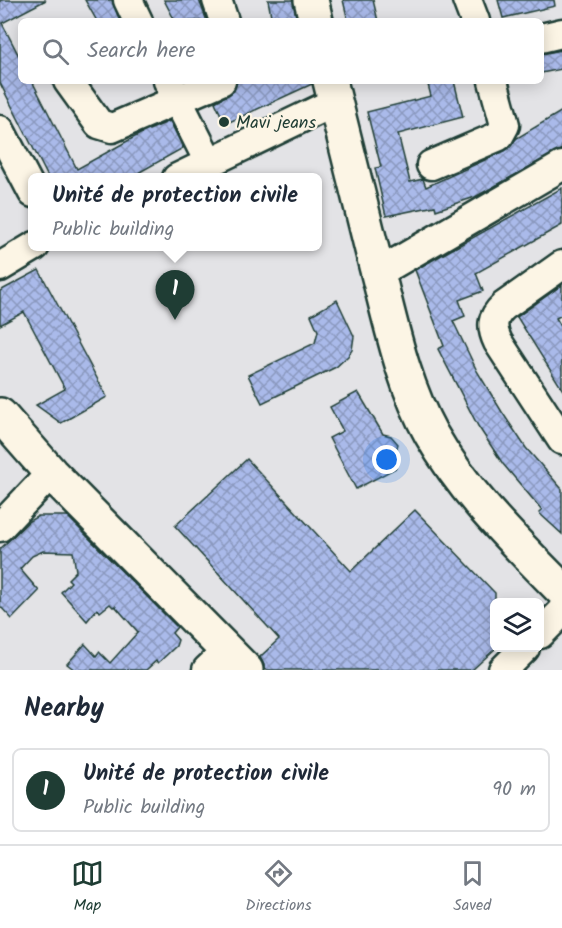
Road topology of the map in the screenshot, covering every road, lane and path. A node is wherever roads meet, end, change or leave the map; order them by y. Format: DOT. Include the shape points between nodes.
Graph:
graph roads {
  1 [pos="128,0"];
  2 [pos="217,0"];
  3 [pos="311,0"];
  4 [pos="467,0"];
  5 [pos="137,18"];
  6 [pos="223,18"];
  7 [pos="315,18"];
  8 [pos="474,18"];
  9 [pos="562,33"];
  10 [pos="544,37"];
  11 [pos="70,84"];
  12 [pos="207,84"];
  13 [pos="494,84"];
  14 [pos="173,91"];
  15 [pos="333,92"];
  16 [pos="0,130"];
  17 [pos="209,162"];
  18 [pos="431,165"];
  19 [pos="562,166"];
  20 [pos="186,173"];
  21 [pos="28,184"];
  22 [pos="28,250"];
  23 [pos="562,265"];
  24 [pos="0,267"];
  25 [pos="378,273"];
  26 [pos="0,415"];
  27 [pos="562,440"];
  28 [pos="51,473"];
  29 [pos="0,527"];
  30 [pos="562,590"];
  31 [pos="562,612"];
  32 [pos="544,630"];
  33 [pos="521,652"];
  34 [pos="227,664"];
  35 [pos="502,670"];
  1 -- 5 [label="street"];
  2 -- 6 [label="street"];
  3 -- 7 [label="main road"];
  4 -- 8 [label="street"];
  9 -- 10 [label="street"];
  11 -- 14 [label="street" via="99,124 111,128"];
  12 -- 14 [label="street"];
  13 -- 18 [label="street" via="505,125 499,136"];
  14 -- 17 [label="street"];
  15 -- 17 [label="street"];
  15 -- 25 [label="main road"];
  16 -- 21 [label="street"];
  17 -- 20 [label="street"];
  19 -- 25 [label="street"];
  22 -- 24 [label="street"];
  23 -- 27 [label="street" via="504,306 492,321 498,342"];
  25 -- 30 [label="main road" via="398,352 431,433 457,475 490,516"];
  26 -- 28 [label="main road"];
  28 -- 29 [label="street"];
  28 -- 34 [label="main road"];
  31 -- 32 [label="street"];
  33 -- 35 [label="street"];
}
